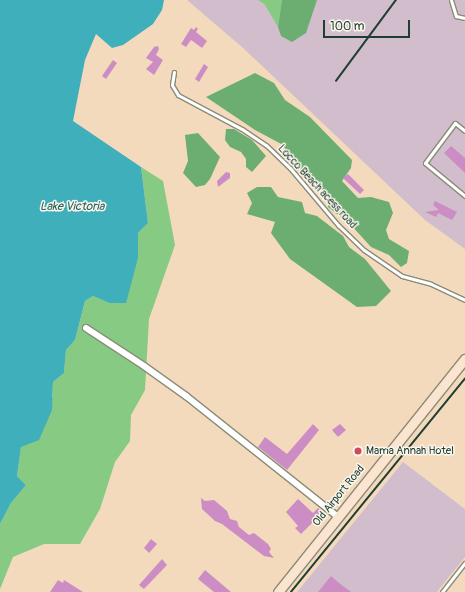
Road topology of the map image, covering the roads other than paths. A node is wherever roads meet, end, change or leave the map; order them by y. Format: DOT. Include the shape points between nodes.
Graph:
graph roads {
  1 [pos="451,0"];
  2 [pos="465,18"];
  3 [pos="174,72"];
  4 [pos="465,131"];
  5 [pos="465,196"];
  6 [pos="465,300"];
  7 [pos="86,328"];
  8 [pos="465,359"];
  9 [pos="338,517"];
  10 [pos="465,563"];
  11 [pos="278,592"];
  12 [pos="442,592"];
  1 -- 2 [label="lane" via="456,16"];
  3 -- 6 [label="lane, Locco Beach acess road" via="172,84 179,95 242,129 266,146 290,168 338,225 364,250 402,276 431,284"];
  4 -- 5 [label="lane" via="455,123 425,163"];
  7 -- 9 [label="street" via="186,396"];
  8 -- 9 [label="main road, Old Airport Road"];
  9 -- 11 [label="main road, Old Airport Road"];
  10 -- 12 [label="lane"];
}
